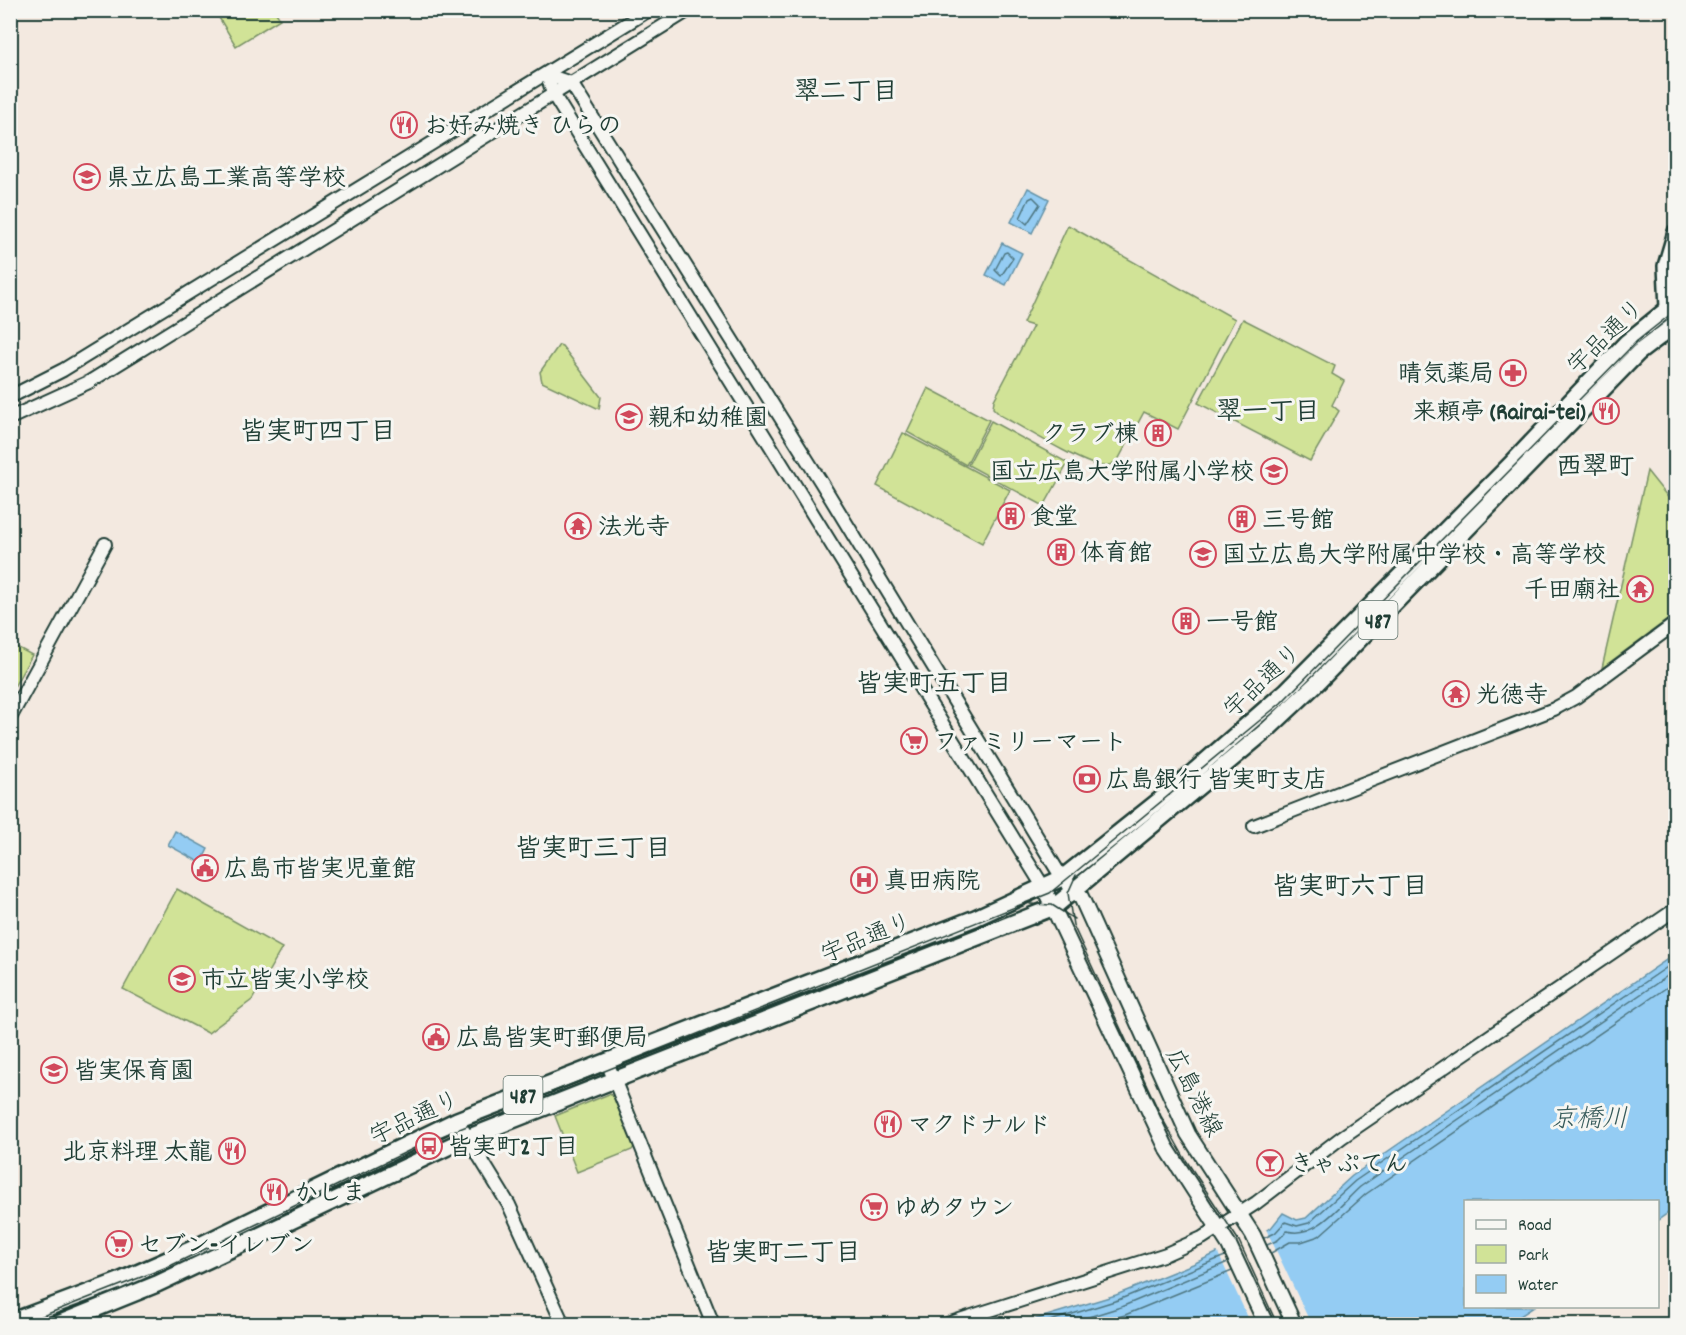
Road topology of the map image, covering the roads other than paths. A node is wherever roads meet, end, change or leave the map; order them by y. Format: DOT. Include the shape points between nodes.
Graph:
graph roads {
  1 [pos="650,10"];
  2 [pos="689,10"];
  3 [pos="547,75"];
  4 [pos="571,83"];
  5 [pos="553,94"];
  6 [pos="1676,232"];
  7 [pos="1676,285"];
  8 [pos="1672,305"];
  9 [pos="1670,328"];
  10 [pos="10,397"];
  11 [pos="10,418"];
  12 [pos="105,544"];
  13 [pos="1676,623"];
  14 [pos="10,718"];
  15 [pos="1254,826"];
  16 [pos="1062,878"];
  17 [pos="1044,888"];
  18 [pos="1076,891"];
  19 [pos="1054,907"];
  20 [pos="1676,909"];
  21 [pos="607,1062"];
  22 [pos="615,1079"];
  23 [pos="457,1120"];
  24 [pos="467,1138"];
  25 [pos="1241,1214"];
  26 [pos="1219,1227"];
  27 [pos="10,1322"];
  28 [pos="58,1324"];
  29 [pos="562,1324"];
  30 [pos="713,1324"];
  31 [pos="947,1324"];
  32 [pos="1266,1324"];
  33 [pos="1294,1324"];
  1 -- 3 [label="street"];
  2 -- 4 [label="street"];
  3 -- 4 [label="street"];
  3 -- 5 [label="street"];
  3 -- 10 [label="street" via="63,370"];
  4 -- 5 [label="street"];
  4 -- 16 [label="street" via="821,482"];
  5 -- 11 [label="street" via="89,382"];
  5 -- 17 [label="street"];
  6 -- 8 [label="main road" via="1666,266"];
  7 -- 8 [label="main road"];
  8 -- 9 [label="main road"];
  8 -- 16 [label="main road, 宇品通り / 487" via="1627,342 1286,691 1176,787"];
  9 -- 18 [label="main road, 宇品通り / 487" via="1638,353 1268,729"];
  12 -- 14 [label="street"];
  13 -- 15 [label="street" via="1554,709"];
  16 -- 17 [label="main road, 宇品通り / 487"];
  16 -- 18 [label="main road, 広島港線"];
  17 -- 19 [label="main road, 広島港線"];
  17 -- 21 [label="main road, 宇品通り / 487"];
  18 -- 19 [label="main road, 宇品通り / 487"];
  18 -- 25 [label="main road, 広島港線" via="1188,1134"];
  19 -- 22 [label="main road, 宇品通り / 487"];
  19 -- 26 [label="main road, 広島港線" via="1166,1147"];
  20 -- 25 [label="street" via="1342,1137"];
  21 -- 22 [label="street"];
  21 -- 23 [label="main road, 宇品通り / 487"];
  22 -- 24 [label="main road, 宇品通り / 487"];
  22 -- 30 [label="street"];
  23 -- 24 [label="street"];
  23 -- 27 [label="main road, 宇品通り / 487" via="184,1253"];
  24 -- 28 [label="main road, 宇品通り / 487" via="157,1284"];
  24 -- 29 [label="street" via="509,1205"];
  25 -- 26 [label="street"];
  25 -- 33 [label="main road, 広島港線"];
  26 -- 31 [label="street" via="1166,1254"];
  26 -- 32 [label="main road, 広島港線"];
}
